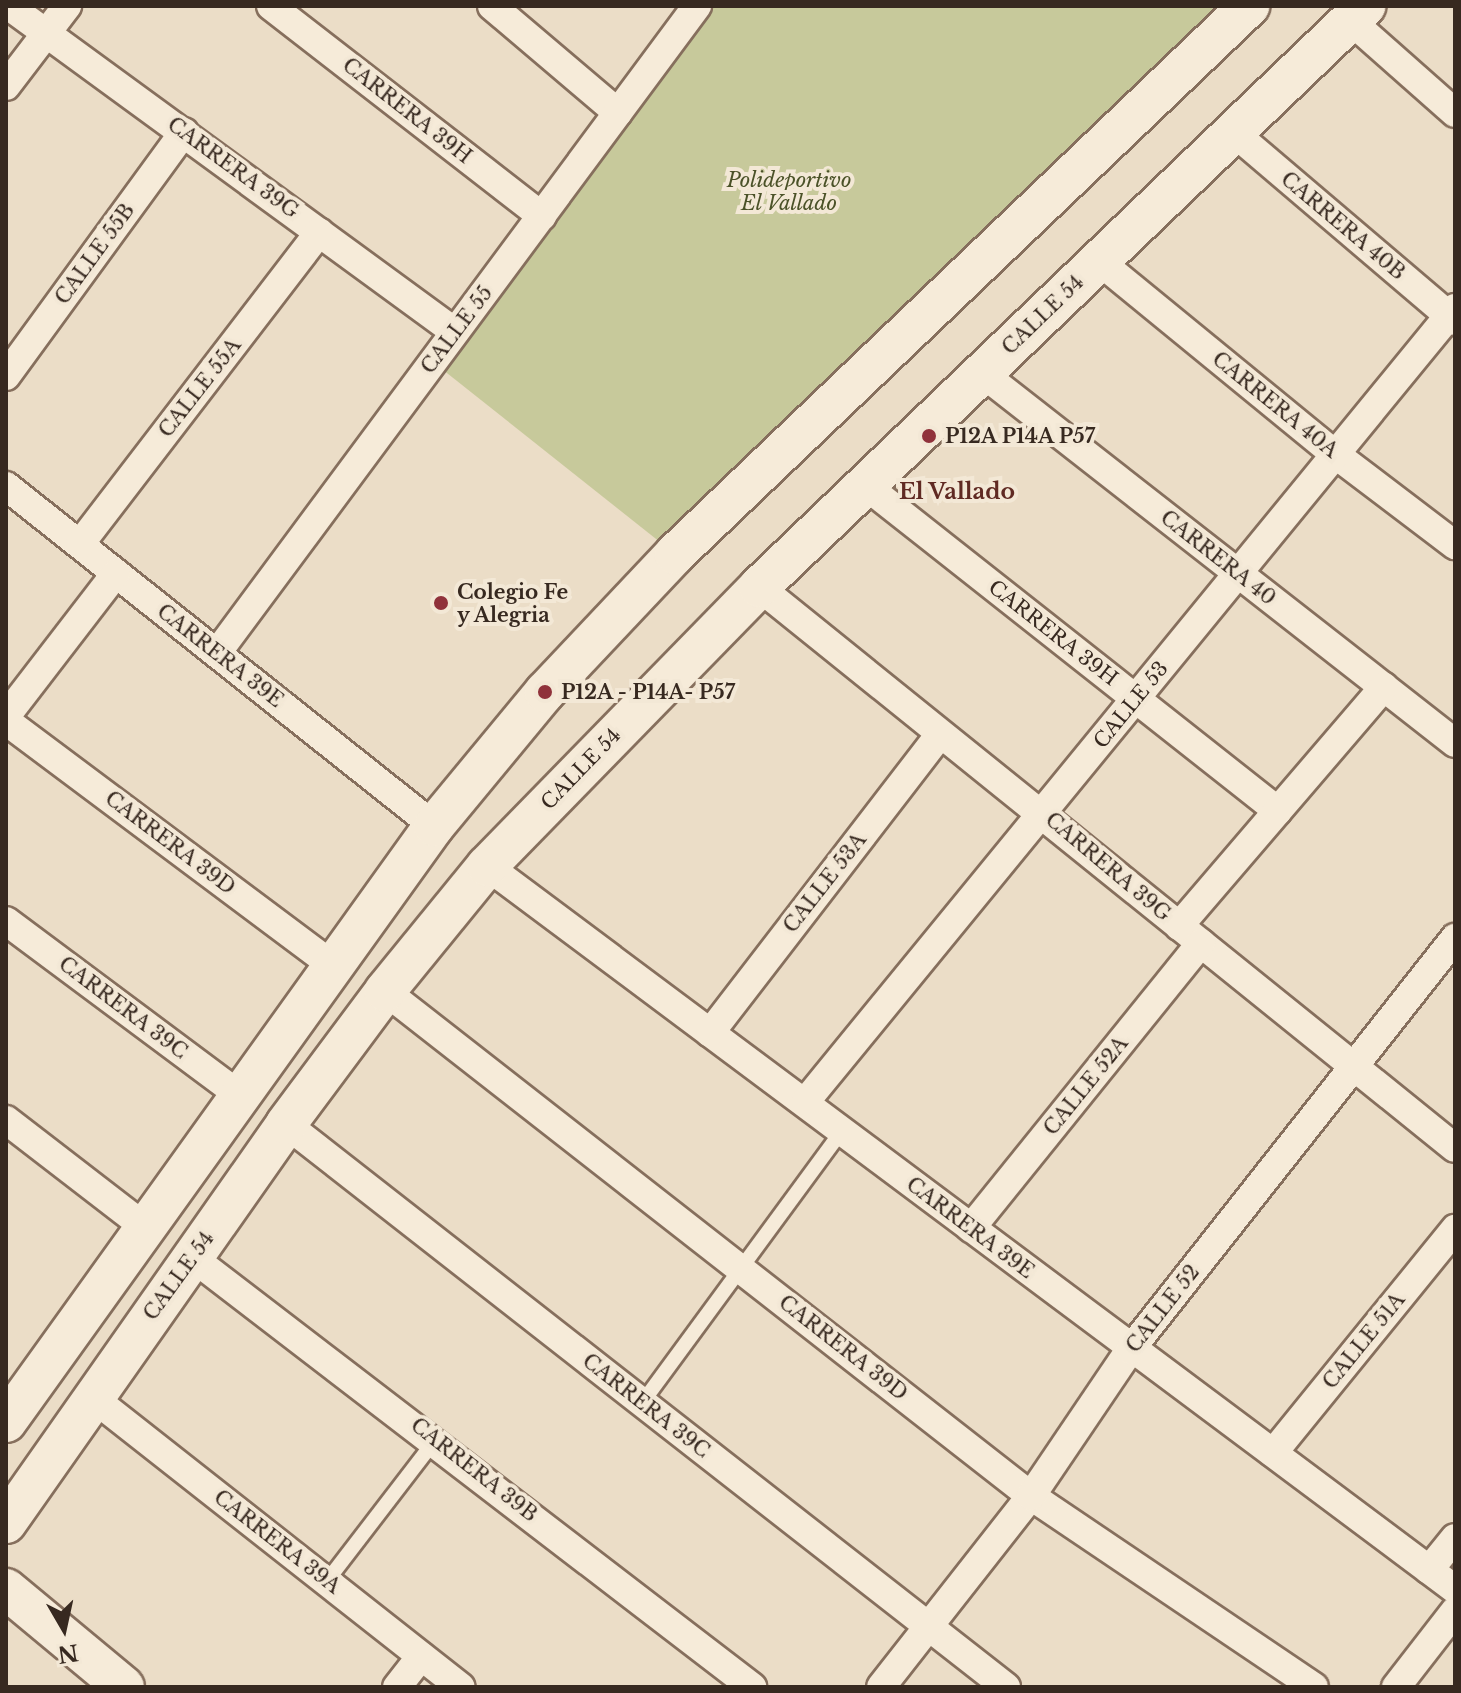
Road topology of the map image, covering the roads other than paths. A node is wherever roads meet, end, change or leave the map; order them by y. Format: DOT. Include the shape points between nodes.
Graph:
graph roads {
  1 [pos="9,6"];
  2 [pos="67,6"];
  3 [pos="271,6"];
  4 [pos="492,6"];
  5 [pos="697,6"];
  6 [pos="1249,6"];
  7 [pos="1358,13"];
  8 [pos="45,34"];
  9 [pos="6,86"];
  10 [pos="618,113"];
  11 [pos="1455,113"];
  12 [pos="1232,131"];
  13 [pos="184,132"];
  14 [pos="542,216"];
  15 [pos="319,232"];
  16 [pos="1099,261"];
  17 [pos="1453,315"];
  18 [pos="455,332"];
  19 [pos="982,373"];
  20 [pos="6,376"];
  21 [pos="1335,454"];
  22 [pos="865,485"];
  23 [pos="6,486"];
  24 [pos="80,544"];
  25 [pos="1455,545"];
  26 [pos="116,573"];
  27 [pos="1238,573"];
  28 [pos="759,587"];
  29 [pos="217,653"];
  30 [pos="1384,687"];
  31 [pos="1135,699"];
  32 [pos="6,718"];
  33 [pos="940,734"];
  34 [pos="1455,743"];
  35 [pos="1278,811"];
  36 [pos="1043,812"];
  37 [pos="434,826"];
  38 [pos="487,866"];
  39 [pos="6,921"];
  40 [pos="1190,935"];
  41 [pos="1453,945"];
  42 [pos="334,966"];
  43 [pos="385,991"];
  44 [pos="710,1033"];
  45 [pos="1353,1067"];
  46 [pos="241,1096"];
  47 [pos="806,1101"];
  48 [pos="6,1120"];
  49 [pos="286,1124"];
  50 [pos="842,1131"];
  51 [pos="1455,1148"];
  52 [pos="146,1228"];
  53 [pos="971,1228"];
  54 [pos="1455,1229"];
  55 [pos="193,1258"];
  56 [pos="742,1270"];
  57 [pos="1130,1350"];
  58 [pos="92,1397"];
  59 [pos="642,1403"];
  60 [pos="6,1422"];
  61 [pos="435,1439"];
  62 [pos="1273,1453"];
  63 [pos="1031,1496"];
  64 [pos="14,1514"];
  65 [pos="1455,1538"];
  66 [pos="1429,1570"];
  67 [pos="327,1581"];
  68 [pos="6,1589"];
  69 [pos="1455,1589"];
  70 [pos="1455,1611"];
  71 [pos="41,1621"];
  72 [pos="929,1626"];
  73 [pos="421,1656"];
  74 [pos="124,1687"];
  75 [pos="397,1687"];
  76 [pos="460,1687"];
  77 [pos="752,1687"];
  78 [pos="881,1687"];
  79 [pos="1006,1687"];
  80 [pos="1314,1687"];
  81 [pos="1396,1687"];
  1 -- 8 [label="street, CARRERA 39G"];
  2 -- 8 [label="street"];
  3 -- 14 [label="street, CARRERA 39H"];
  4 -- 10 [label="street"];
  5 -- 10 [label="street, CALLE 55"];
  6 -- 37 [label="main road" via="675,554 545,692"];
  7 -- 11 [label="street"];
  7 -- 12 [label="main road, CALLE 54"];
  8 -- 9 [label="street"];
  8 -- 13 [label="street, CARRERA 39G"];
  10 -- 14 [label="street, CALLE 55"];
  12 -- 16 [label="main road, CALLE 54"];
  12 -- 17 [label="street, CARRERA 40B"];
  13 -- 15 [label="street, CARRERA 39G"];
  13 -- 20 [label="street, CALLE 55B"];
  14 -- 18 [label="street, CALLE 55"];
  15 -- 18 [label="street, CARRERA 39G"];
  15 -- 24 [label="street, CALLE 55A"];
  16 -- 19 [label="main road, CALLE 54"];
  16 -- 21 [label="street, CARRERA 40A"];
  17 -- 21 [label="street, CALLE 53"];
  18 -- 29 [label="street, CALLE 55"];
  19 -- 22 [label="main road, CALLE 54"];
  19 -- 27 [label="street, CARRERA 40"];
  21 -- 25 [label="street, CARRERA 40A"];
  21 -- 27 [label="street, CALLE 53"];
  22 -- 28 [label="main road, CALLE 54"];
  22 -- 31 [label="street, CARRERA 39H"];
  23 -- 24 [label="street, CARRERA 39E"];
  24 -- 26 [label="street, CARRERA 39E"];
  26 -- 29 [label="street, CARRERA 39E"];
  26 -- 32 [label="street"];
  27 -- 30 [label="street, CARRERA 40"];
  27 -- 31 [label="street, CALLE 53"];
  28 -- 33 [label="street, CARRERA 39G"];
  28 -- 38 [label="main road, CALLE 54"];
  29 -- 37 [label="street, CARRERA 39E"];
  30 -- 34 [label="street, CARRERA 40"];
  30 -- 35 [label="street, CALLE 52A"];
  31 -- 35 [label="street, CARRERA 39H"];
  31 -- 36 [label="street, CALLE 53"];
  32 -- 42 [label="street, CARRERA 39D"];
  33 -- 36 [label="street, CARRERA 39G"];
  33 -- 44 [label="street, CALLE 53A"];
  35 -- 40 [label="street, CALLE 52A"];
  36 -- 40 [label="street, CARRERA 39G"];
  36 -- 47 [label="street, CALLE 53"];
  37 -- 42 [label="main road"];
  38 -- 43 [label="main road, CALLE 54"];
  38 -- 44 [label="street, CARRERA 39E"];
  39 -- 46 [label="street, CARRERA 39C"];
  40 -- 45 [label="street, CARRERA 39G"];
  40 -- 53 [label="street, CALLE 52A"];
  41 -- 45 [label="street, CALLE 52"];
  42 -- 46 [label="main road"];
  43 -- 49 [label="main road, CALLE 54"];
  43 -- 56 [label="street, CARRERA 39D"];
  44 -- 47 [label="street, CARRERA 39E"];
  45 -- 51 [label="street, CARRERA 39G"];
  45 -- 57 [label="street, CALLE 52"];
  46 -- 52 [label="main road"];
  47 -- 50 [label="street, CARRERA 39E"];
  48 -- 52 [label="street"];
  49 -- 55 [label="main road, CALLE 54"];
  49 -- 59 [label="street, CARRERA 39C"];
  50 -- 53 [label="street, CARRERA 39E"];
  50 -- 56 [label="lane"];
  52 -- 60 [label="main road"];
  53 -- 57 [label="street, CARRERA 39E"];
  54 -- 62 [label="street, CALLE 51A"];
  55 -- 58 [label="main road, CALLE 54"];
  55 -- 61 [label="street, CARRERA 39B"];
  56 -- 59 [label="lane"];
  56 -- 63 [label="street, CARRERA 39D"];
  57 -- 62 [label="street, CARRERA 39E"];
  57 -- 63 [label="street, CALLE 52"];
  58 -- 64 [label="main road, CALLE 54"];
  58 -- 67 [label="street, CARRERA 39A"];
  59 -- 72 [label="street, CARRERA 39C"];
  61 -- 67 [label="lane"];
  61 -- 77 [label="street, CARRERA 39B"];
  62 -- 66 [label="street, CARRERA 39E"];
  63 -- 72 [label="street, CALLE 52"];
  63 -- 80 [label="street, CARRERA 39D"];
  64 -- 71 [label="main road" via="10,1563 19,1593"];
  65 -- 66 [label="street"];
  66 -- 69 [label="street, CARRERA 39E"];
  67 -- 73 [label="street, CARRERA 39A"];
  68 -- 71 [label="main road"];
  70 -- 81 [label="street"];
  71 -- 74 [label="main road"];
  72 -- 78 [label="street, CALLE 52"];
  72 -- 79 [label="street, CARRERA 39C"];
  73 -- 75 [label="street"];
  73 -- 76 [label="street, CARRERA 39A"];
}
